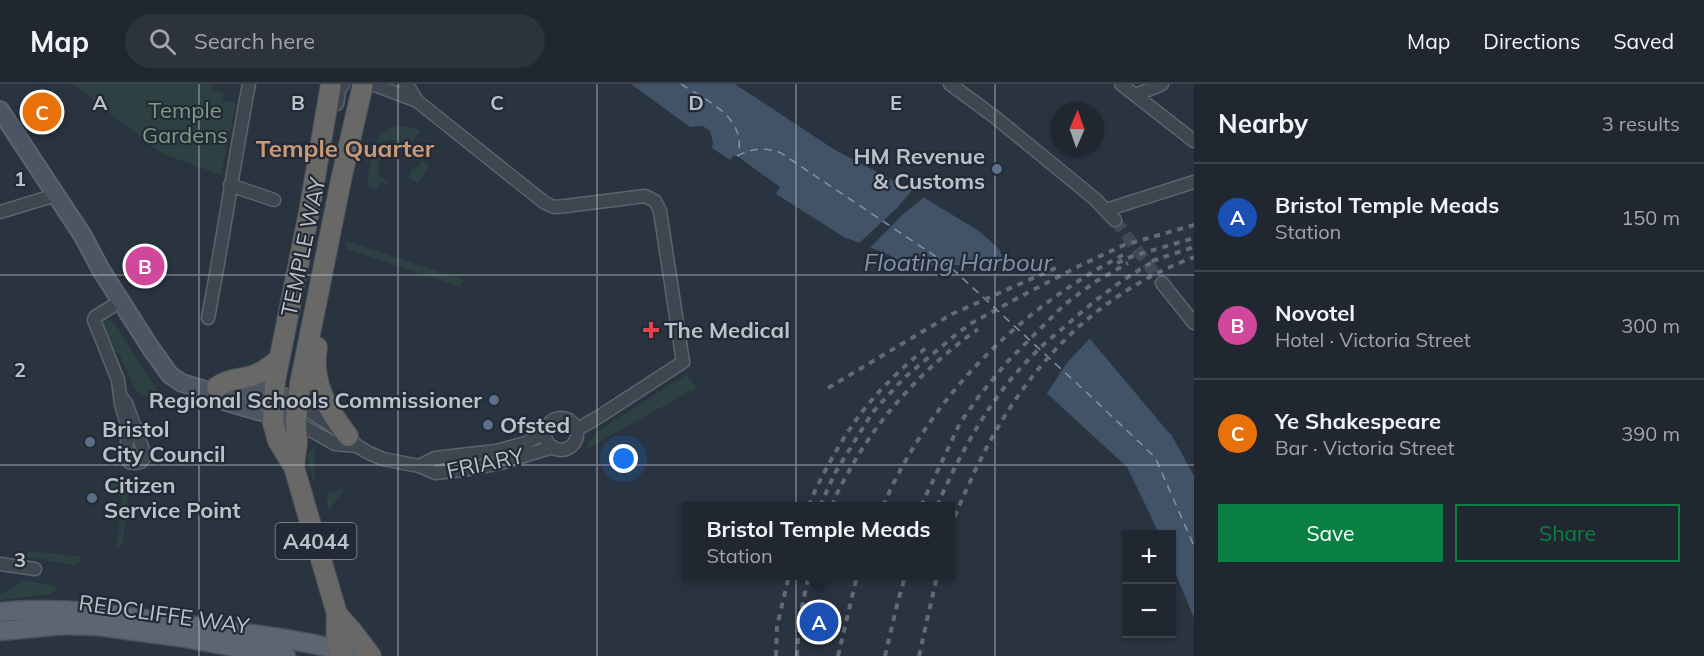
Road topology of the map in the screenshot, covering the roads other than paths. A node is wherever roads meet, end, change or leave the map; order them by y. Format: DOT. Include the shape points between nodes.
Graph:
graph roads {
  1 [pos="249,84"];
  2 [pos="331,84"];
  3 [pos="343,84"];
  4 [pos="363,84"];
  5 [pos="372,84"];
  6 [pos="405,84"];
  7 [pos="950,84"];
  8 [pos="1121,84"];
  9 [pos="1162,84"];
  10 [pos="1136,95"];
  11 [pos="417,101"];
  12 [pos="0,110"];
  13 [pos="323,129"];
  14 [pos="1194,141"];
  15 [pos="1194,182"];
  16 [pos="230,185"];
  17 [pos="56,195"];
  18 [pos="274,200"];
  19 [pos="1106,210"];
  20 [pos="0,212"];
  21 [pos="1115,220"];
  22 [pos="1162,283"];
  23 [pos="121,301"];
  24 [pos="208,318"];
  25 [pos="312,319"];
  26 [pos="1194,323"];
  27 [pos="279,359"];
  28 [pos="210,388"];
  29 [pos="274,392"];
  30 [pos="121,397"];
  31 [pos="297,413"];
  32 [pos="273,414"];
  33 [pos="576,430"];
  34 [pos="546,431"];
  35 [pos="353,441"];
  36 [pos="552,447"];
  37 [pos="419,466"];
  38 [pos="294,467"];
  39 [pos="0,564"];
  40 [pos="35,569"];
  41 [pos="0,612"];
  42 [pos="337,614"];
  43 [pos="0,631"];
  44 [pos="203,649"];
  45 [pos="341,652"];
  46 [pos="286,656"];
  47 [pos="360,656"];
  48 [pos="371,656"];
  1 -- 16 [label="street"];
  2 -- 13 [label="highway, TEMPLE WAY / A4044"];
  3 -- 13 [label="street" via="336,108"];
  4 -- 25 [label="highway, TEMPLE WAY / A4044"];
  5 -- 11 [label="street"];
  6 -- 11 [label="street"];
  7 -- 19 [label="street"];
  8 -- 10 [label="street"];
  9 -- 10 [label="street"];
  10 -- 14 [label="street"];
  11 -- 33 [label="street, FRIARY" via="545,203 554,207 645,196 655,201 660,211 683,362"];
  12 -- 17 [label="main road"];
  13 -- 27 [label="highway, TEMPLE WAY / A4044"];
  15 -- 19 [label="street"];
  16 -- 18 [label="street"];
  16 -- 24 [label="street"];
  17 -- 20 [label="street"];
  17 -- 23 [label="main road"];
  19 -- 21 [label="street"];
  22 -- 26 [label="street"];
  23 -- 28 [label="main road" via="170,375 182,383"];
  23 -- 30 [label="street" via="94,320"];
  25 -- 31 [label="highway, TEMPLE WAY / A4044"];
  25 -- 35 [label="highway" via="319,333 315,358 319,388 328,408"];
  27 -- 28 [label="highway" via="262,372"];
  27 -- 29 [label="highway, TEMPLE WAY / A4044"];
  28 -- 29 [label="main road"];
  28 -- 32 [label="main road" via="224,401"];
  29 -- 31 [label="main road"];
  29 -- 32 [label="highway, TEMPLE WAY / A4044"];
  31 -- 32 [label="main road"];
  31 -- 35 [label="street, FRIARY"];
  31 -- 35 [label="street, FRIARY" via="335,444"];
  31 -- 38 [label="highway, A4044"];
  32 -- 38 [label="highway, A4044" via="278,441"];
  33 -- 34 [label="street, FRIARY" via="563,418 551,422"];
  33 -- 36 [label="street, FRIARY" via="572,446 562,450"];
  34 -- 36 [label="street, FRIARY"];
  34 -- 37 [label="street, FRIARY" via="526,443 473,455 435,458"];
  35 -- 37 [label="street, FRIARY" via="383,459"];
  36 -- 37 [label="street, FRIARY" via="516,460 470,469 436,473"];
  38 -- 42 [label="highway, A4044"];
  39 -- 40 [label="street"];
  41 -- 45 [label="main road, REDCLIFFE WAY" via="78,611 320,644"];
  42 -- 45 [label="highway, A4044"];
  42 -- 48 [label="highway, A4044"];
  43 -- 44 [label="main road, REDCLIFFE WAY" via="78,625 152,633"];
  44 -- 46 [label="main road, REDCLIFFE WAY"];
  45 -- 47 [label="main road, REDCLIFFE WAY"];
}
